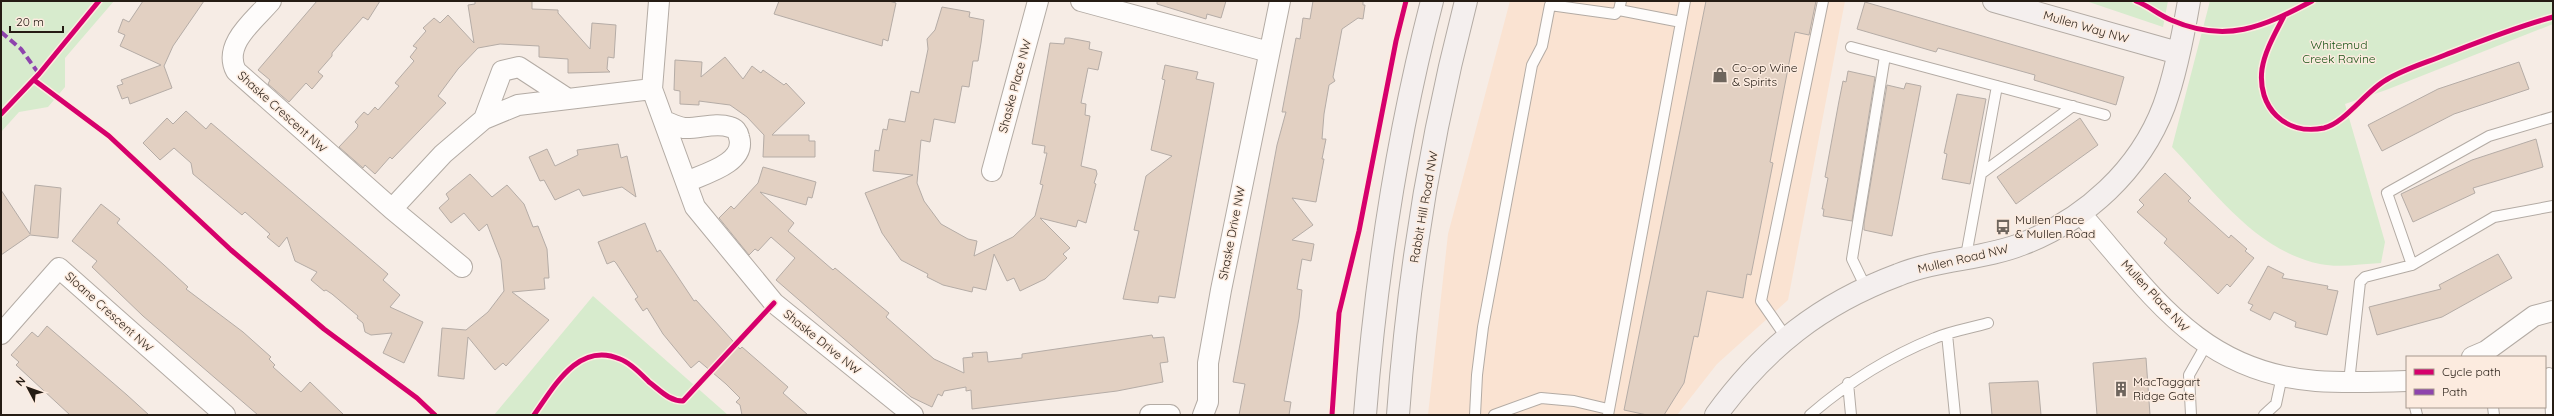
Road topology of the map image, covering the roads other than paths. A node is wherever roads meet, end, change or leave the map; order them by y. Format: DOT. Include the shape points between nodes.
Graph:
graph roads {
  1 [pos="272,1"];
  2 [pos="659,1"];
  3 [pos="1038,1"];
  4 [pos="1082,1"];
  5 [pos="1280,1"];
  6 [pos="1432,1"];
  7 [pos="1466,1"];
  8 [pos="1685,1"];
  9 [pos="1823,1"];
  10 [pos="1994,1"];
  11 [pos="2189,1"];
  12 [pos="1550,3"];
  13 [pos="1620,6"];
  14 [pos="1681,22"];
  15 [pos="1851,46"];
  16 [pos="1269,52"];
  17 [pos="2178,53"];
  18 [pos="1885,56"];
  19 [pos="1997,86"];
  20 [pos="652,89"];
  21 [pos="568,99"];
  22 [pos="2073,106"];
  23 [pos="2105,115"];
  24 [pos="2553,117"];
  25 [pos="484,119"];
  26 [pos="664,121"];
  27 [pos="992,171"];
  28 [pos="1982,173"];
  29 [pos="686,182"];
  30 [pos="2553,206"];
  31 [pos="392,209"];
  32 [pos="2081,214"];
  33 [pos="1966,256"];
  34 [pos="2412,265"];
  35 [pos="462,267"];
  36 [pos="1866,288"];
  37 [pos="2553,311"];
  38 [pos="1988,323"];
  39 [pos="1,334"];
  40 [pos="1947,334"];
  41 [pos="1786,337"];
  42 [pos="2206,345"];
  43 [pos="2482,355"];
  44 [pos="2549,373"];
  45 [pos="2282,376"];
  46 [pos="2406,381"];
  47 [pos="2349,382"];
  48 [pos="1848,383"];
  49 [pos="1608,412"];
  50 [pos="1814,414"];
  51 [pos="225,415"];
  52 [pos="912,415"];
  53 [pos="1150,415"];
  54 [pos="1170,415"];
  55 [pos="1203,415"];
  56 [pos="1365,415"];
  57 [pos="1398,415"];
  58 [pos="1475,415"];
  59 [pos="1494,415"];
  60 [pos="1716,415"];
  61 [pos="1851,415"];
  62 [pos="1955,415"];
  63 [pos="2192,415"];
  64 [pos="2264,415"];
  65 [pos="2551,415"];
  1 -- 31 [label="street, Shaske Crescent NW" via="237,40 231,52 231,62 236,71"];
  2 -- 20 [label="street, Shaske Drive NW"];
  3 -- 27 [label="street, Shaske Place NW"];
  4 -- 16 [label="street"];
  5 -- 16 [label="street, Shaske Drive NW"];
  6 -- 56 [label="street" via="1407,112 1380,269"];
  7 -- 57 [label="street, Rabbit Hill Road NW" via="1455,41 1410,280"];
  8 -- 14 [label="lane"];
  9 -- 41 [label="lane" via="1761,301"];
  10 -- 17 [label="street, Mullen Way NW"];
  11 -- 17 [label="street, Mullen Road NW"];
  12 -- 13 [label="lane" via="1615,14"];
  12 -- 58 [label="lane" via="1542,46 1532,66 1491,282 1477,375"];
  13 -- 14 [label="lane"];
  14 -- 49 [label="lane"];
  15 -- 18 [label="lane"];
  16 -- 55 [label="street, Shaske Drive NW" via="1221,290 1208,364 1208,402"];
  17 -- 32 [label="street, Mullen Road NW" via="2164,107 2148,139 2119,178"];
  18 -- 19 [label="lane"];
  18 -- 36 [label="lane" via="1852,259"];
  19 -- 22 [label="lane"];
  19 -- 28 [label="lane"];
  20 -- 21 [label="street"];
  20 -- 26 [label="street, Shaske Drive NW"];
  21 -- 25 [label="street" via="518,105"];
  21 -- 25 [label="street" via="519,66 502,71"];
  22 -- 23 [label="lane"];
  22 -- 28 [label="lane"];
  24 -- 34 [label="lane" via="2489,136 2387,192"];
  25 -- 31 [label="street" via="443,154"];
  26 -- 29 [label="street, Shaske Drive NW"];
  26 -- 29 [label="street" via="683,128 721,125 738,132 741,142 739,153 731,160"];
  28 -- 33 [label="lane"];
  29 -- 52 [label="street, Shaske Drive NW" via="695,207 774,302"];
  30 -- 34 [label="lane" via="2494,217"];
  31 -- 35 [label="street, Shaske Crescent NW"];
  32 -- 33 [label="street, Mullen Road NW" via="2022,244"];
  32 -- 42 [label="street, Mullen Place NW" via="2178,323"];
  33 -- 36 [label="street, Mullen Road NW" via="1900,274"];
  34 -- 47 [label="lane" via="2364,277 2360,282"];
  36 -- 41 [label="street, Mullen Road NW" via="1824,310"];
  37 -- 43 [label="street" via="2534,316"];
  38 -- 40 [label="lane"];
  39 -- 51 [label="street, Sloane Crescent NW" via="59,268"];
  40 -- 48 [label="lane" via="1891,358"];
  40 -- 62 [label="lane"];
  41 -- 60 [label="street, Mullen Road NW" via="1735,389"];
  42 -- 45 [label="street, Mullen Place NW" via="2252,367"];
  42 -- 63 [label="lane" via="2189,375"];
  44 -- 65 [label="lane"];
  45 -- 47 [label="street, Mullen Place NW" via="2315,381"];
  45 -- 64 [label="lane" via="2276,404"];
  46 -- 47 [label="street, Mullen Place NW"];
  48 -- 50 [label="lane"];
  48 -- 61 [label="lane"];
  49 -- 59 [label="lane" via="1574,401 1541,398"];
  53 -- 54 [label="street"];
}
